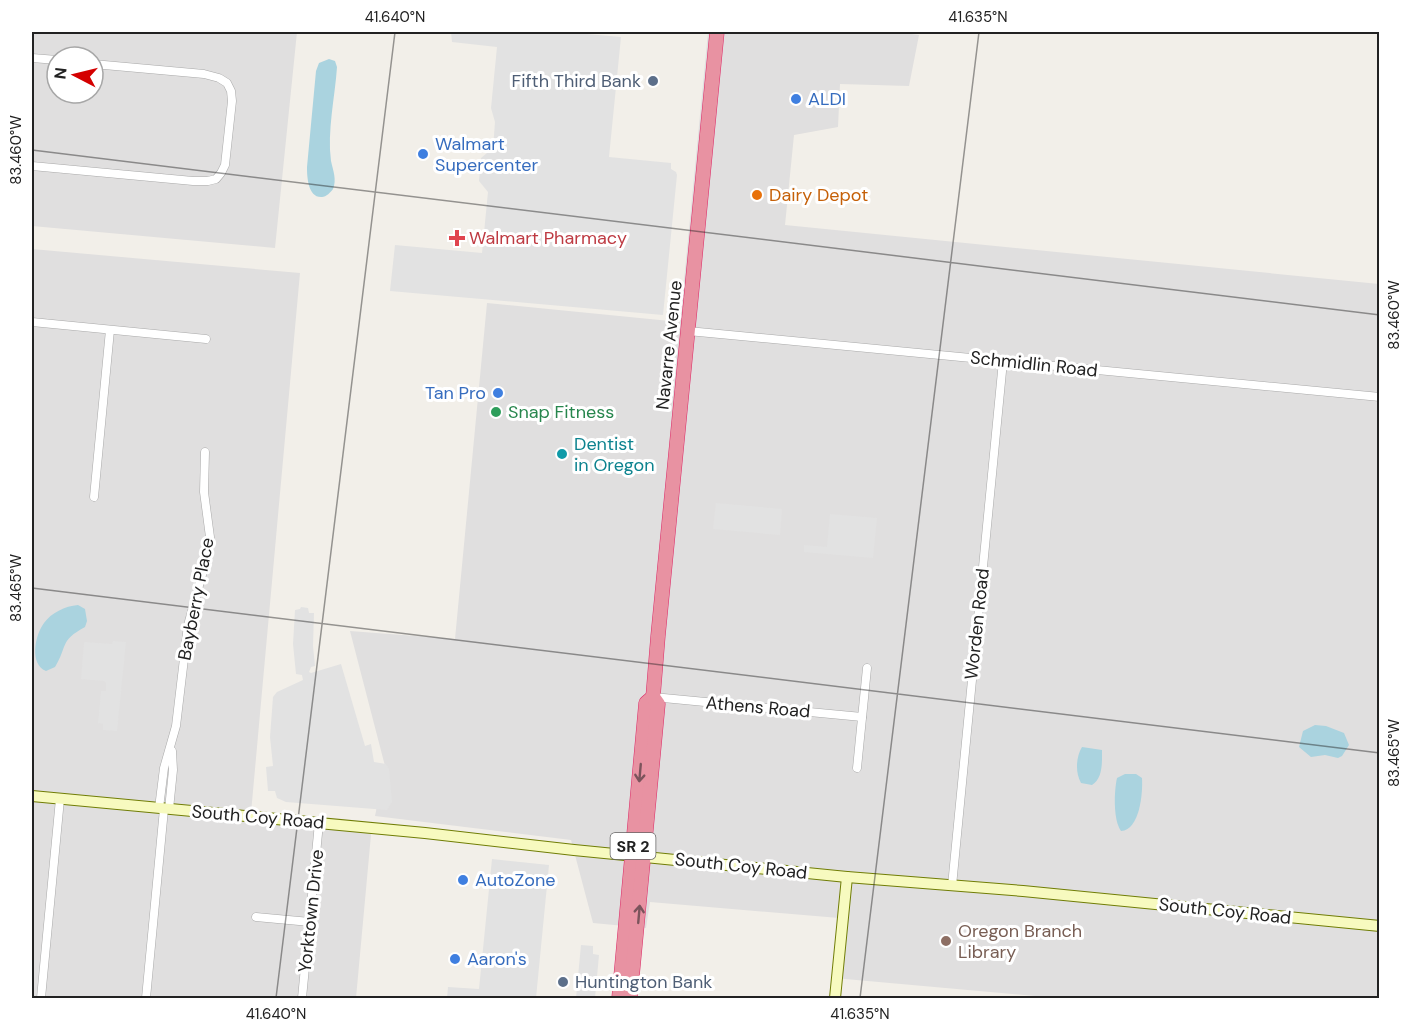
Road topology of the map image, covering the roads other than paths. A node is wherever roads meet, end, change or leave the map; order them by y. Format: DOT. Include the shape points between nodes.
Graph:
graph roads {
  1 [pos="717,32"];
  2 [pos="105,65"];
  3 [pos="32,166"];
  4 [pos="32,322"];
  5 [pos="110,330"];
  6 [pos="688,331"];
  7 [pos="206,339"];
  8 [pos="1003,361"];
  9 [pos="1380,398"];
  10 [pos="205,452"];
  11 [pos="94,497"];
  12 [pos="867,668"];
  13 [pos="653,697"];
  14 [pos="645,714"];
  15 [pos="862,717"];
  16 [pos="655,744"];
  17 [pos="857,768"];
  18 [pos="32,796"];
  19 [pos="60,799"];
  20 [pos="164,809"];
  21 [pos="320,823"];
  22 [pos="638,856"];
  23 [pos="847,877"];
  24 [pos="952,886"];
  25 [pos="256,917"];
  26 [pos="310,922"];
  27 [pos="1380,926"];
  28 [pos="41,999"];
  29 [pos="146,999"];
  30 [pos="302,999"];
  31 [pos="619,999"];
  32 [pos="630,999"];
  33 [pos="835,999"];
  1 -- 6 [label="highway, Navarre Avenue / SR 2"];
  2 -- 3 [label="street" via="204,74 226,83 232,101 224,169 216,178 193,181"];
  4 -- 5 [label="street"];
  5 -- 7 [label="street"];
  5 -- 11 [label="street"];
  6 -- 8 [label="street, Schmidlin Road"];
  6 -- 13 [label="highway, Navarre Avenue / SR 2"];
  8 -- 9 [label="street, Schmidlin Road"];
  8 -- 24 [label="street, Worden Road"];
  10 -- 20 [label="street, Bayberry Place" via="204,492 210,537 188,625 176,726 164,768"];
  12 -- 15 [label="street"];
  13 -- 14 [label="highway, Navarre Avenue / SR 2" via="646,703"];
  13 -- 15 [label="street, Athens Road"];
  13 -- 16 [label="highway, Navarre Avenue / SR 2" via="658,704"];
  14 -- 16 [label="highway" via="651,715"];
  14 -- 22 [label="highway, Navarre Avenue / SR 2, one-way"];
  15 -- 17 [label="street"];
  16 -- 22 [label="highway, Navarre Avenue / SR 2"];
  18 -- 19 [label="street, South Coy Road"];
  19 -- 20 [label="street, South Coy Road"];
  19 -- 28 [label="street"];
  20 -- 21 [label="street, South Coy Road"];
  20 -- 29 [label="street, Bayberry Place"];
  21 -- 22 [label="street, South Coy Road"];
  21 -- 26 [label="street, Yorktown Drive"];
  22 -- 23 [label="street, South Coy Road"];
  22 -- 31 [label="highway, Navarre Avenue / SR 2"];
  32 -- 22 [label="highway, Navarre Avenue / SR 2, one-way"];
  23 -- 24 [label="street, South Coy Road"];
  23 -- 33 [label="street"];
  24 -- 27 [label="street, South Coy Road"];
  25 -- 26 [label="street"];
  26 -- 30 [label="street, Yorktown Drive"];
}
